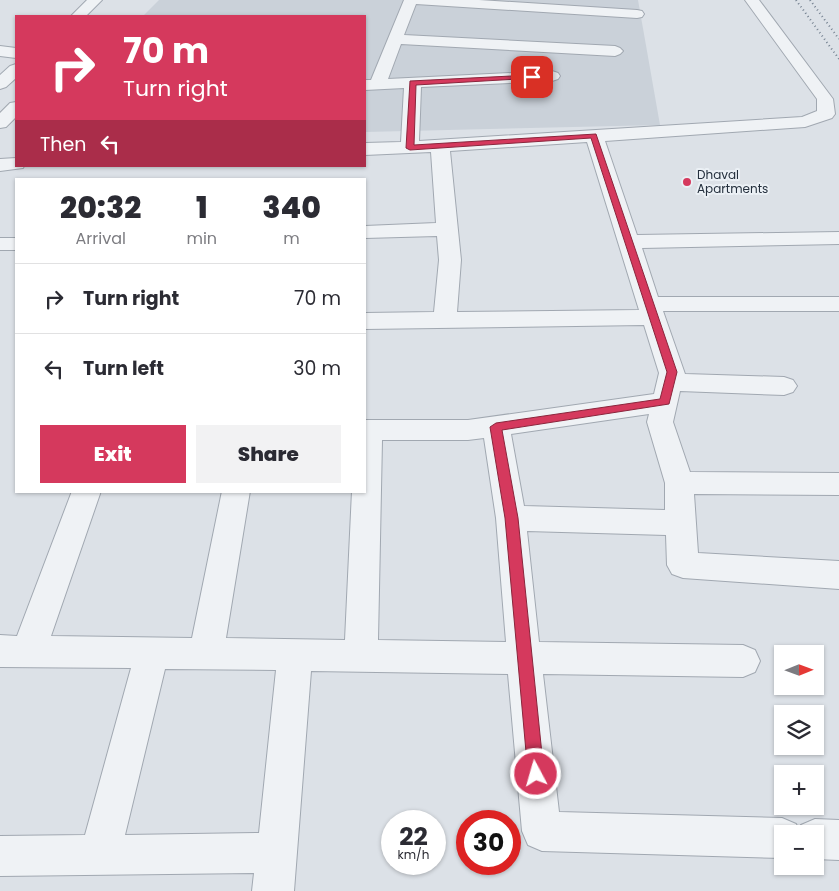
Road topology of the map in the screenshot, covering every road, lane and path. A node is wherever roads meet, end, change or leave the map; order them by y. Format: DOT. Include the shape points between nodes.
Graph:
graph roads {
  1 [pos="95,0"];
  2 [pos="411,0"];
  3 [pos="752,0"];
  4 [pos="637,14"];
  5 [pos="79,15"];
  6 [pos="396,38"];
  7 [pos="0,51"];
  8 [pos="616,51"];
  9 [pos="15,52"];
  10 [pos="15,70"];
  11 [pos="552,76"];
  12 [pos="413,83"];
  13 [pos="0,84"];
  14 [pos="371,85"];
  15 [pos="15,108"];
  16 [pos="0,123"];
  17 [pos="594,136"];
  18 [pos="440,146"];
  19 [pos="410,148"];
  20 [pos="366,149"];
  21 [pos="15,164"];
  22 [pos="0,166"];
  23 [pos="447,229"];
  24 [pos="366,232"];
  25 [pos="839,238"];
  26 [pos="629,242"];
  27 [pos="0,244"];
  28 [pos="15,244"];
  29 [pos="839,304"];
  30 [pos="651,310"];
  31 [pos="445,320"];
  32 [pos="366,321"];
  33 [pos="784,386"];
  34 [pos="667,392"];
  35 [pos="496,427"];
  36 [pos="367,430"];
  37 [pos="366,462"];
  38 [pos="679,484"];
  39 [pos="839,484"];
  40 [pos="87,493"];
  41 [pos="236,493"];
  42 [pos="365,493"];
  43 [pos="511,518"];
  44 [pos="680,523"];
  45 [pos="839,576"];
  46 [pos="14,651"];
  47 [pos="152,653"];
  48 [pos="206,654"];
  49 [pos="295,655"];
  50 [pos="360,656"];
  51 [pos="524,658"];
  52 [pos="743,661"];
  53 [pos="774,838"];
  54 [pos="824,839"];
  55 [pos="839,840"];
  56 [pos="100,855"];
  57 [pos="0,856"];
  58 [pos="275,872"];
  1 -- 5 [label="street"];
  2 -- 4 [label="street"];
  2 -- 6 [label="street"];
  3 -- 17 [label="street" via="825,98 826,114 806,122"];
  6 -- 8 [label="street"];
  6 -- 14 [label="street"];
  7 -- 9 [label="street"];
  10 -- 13 [label="street"];
  11 -- 12 [label="street"];
  12 -- 14 [label="street"];
  12 -- 19 [label="street"];
  15 -- 16 [label="street"];
  17 -- 18 [label="street"];
  17 -- 26 [label="street"];
  18 -- 19 [label="street"];
  18 -- 23 [label="street"];
  19 -- 20 [label="street"];
  21 -- 22 [label="street"];
  23 -- 24 [label="street"];
  23 -- 31 [label="street" via="450,260"];
  25 -- 26 [label="street"];
  26 -- 30 [label="street"];
  27 -- 28 [label="street"];
  29 -- 30 [label="street"];
  30 -- 31 [label="street"];
  30 -- 34 [label="street" via="672,372"];
  31 -- 32 [label="street"];
  33 -- 34 [label="street"];
  34 -- 35 [label="street"];
  34 -- 38 [label="street" via="660,422"];
  35 -- 36 [label="street"];
  35 -- 43 [label="street"];
  36 -- 37 [label="street"];
  38 -- 39 [label="street"];
  38 -- 44 [label="street"];
  40 -- 46 [label="street"];
  41 -- 48 [label="street"];
  42 -- 50 [label="street"];
  43 -- 44 [label="street"];
  43 -- 51 [label="street"];
  44 -- 45 [label="street" via="682,565"];
  46 -- 47 [label="street"];
  47 -- 48 [label="street"];
  47 -- 56 [label="street"];
  48 -- 49 [label="street"];
  49 -- 50 [label="street"];
  49 -- 58 [label="street"];
  50 -- 51 [label="street"];
  51 -- 52 [label="street"];
  51 -- 53 [label="street" via="542,831"];
  54 -- 55 [label="street"];
  56 -- 57 [label="street"];
  56 -- 58 [label="street"];
}
